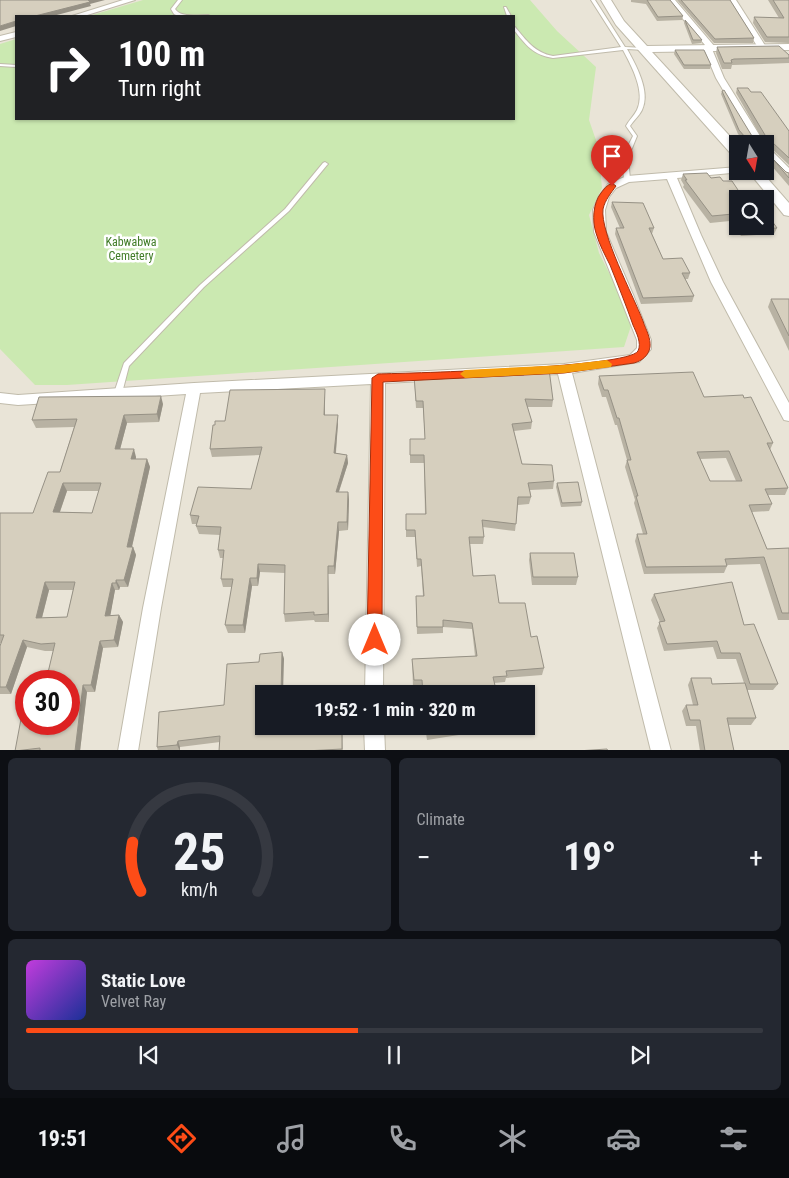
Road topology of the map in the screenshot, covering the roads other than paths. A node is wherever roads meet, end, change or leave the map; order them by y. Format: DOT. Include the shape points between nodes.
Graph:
graph roads {
  1 [pos="131,0"];
  2 [pos="180,0"];
  3 [pos="593,0"];
  4 [pos="606,0"];
  5 [pos="671,0"];
  6 [pos="732,0"];
  7 [pos="505,8"];
  8 [pos="79,15"];
  9 [pos="179,15"];
  10 [pos="508,15"];
  11 [pos="515,29"];
  12 [pos="15,34"];
  13 [pos="0,39"];
  14 [pos="709,47"];
  15 [pos="762,47"];
  16 [pos="785,47"];
  17 [pos="625,48"];
  18 [pos="644,49"];
  19 [pos="789,58"];
  20 [pos="0,65"];
  21 [pos="15,66"];
  22 [pos="755,135"];
  23 [pos="729,142"];
  24 [pos="774,159"];
  25 [pos="325,164"];
  26 [pos="729,171"];
  27 [pos="789,174"];
  28 [pos="671,175"];
  29 [pos="627,179"];
  30 [pos="762,180"];
  31 [pos="789,212"];
  32 [pos="564,369"];
  33 [pos="378,378"];
  34 [pos="194,388"];
  35 [pos="118,393"];
  36 [pos="0,398"];
  37 [pos="789,416"];
  38 [pos="374,685"];
  39 [pos="374,735"];
  40 [pos="128,750"];
  41 [pos="375,750"];
  42 [pos="661,750"];
  1 -- 8 [label="street"];
  2 -- 9 [label="lane" via="173,9"];
  3 -- 17 [label="lane"];
  4 -- 18 [label="street"];
  5 -- 14 [label="street"];
  6 -- 15 [label="street"];
  7 -- 10 [label="lane"];
  11 -- 17 [label="lane" via="543,56"];
  12 -- 13 [label="street"];
  14 -- 15 [label="street"];
  14 -- 18 [label="street"];
  14 -- 22 [label="street" via="720,78"];
  15 -- 16 [label="street"];
  16 -- 19 [label="street"];
  17 -- 18 [label="lane"];
  17 -- 29 [label="lane" via="642,100 628,126 635,136 625,158"];
  18 -- 23 [label="street"];
  20 -- 21 [label="lane"];
  24 -- 27 [label="street"];
  25 -- 35 [label="lane" via="287,210 202,286 126,364"];
  26 -- 28 [label="street"];
  28 -- 29 [label="street"];
  28 -- 37 [label="street" via="734,318"];
  29 -- 32 [label="street" via="612,186 604,196 599,210 600,232 628,297 644,340 644,349 634,359"];
  30 -- 31 [label="street"];
  32 -- 33 [label="street"];
  32 -- 42 [label="street"];
  33 -- 34 [label="street"];
  33 -- 38 [label="street"];
  34 -- 35 [label="street"];
  34 -- 40 [label="street"];
  35 -- 36 [label="street" via="18,400"];
  39 -- 41 [label="street"];
}
